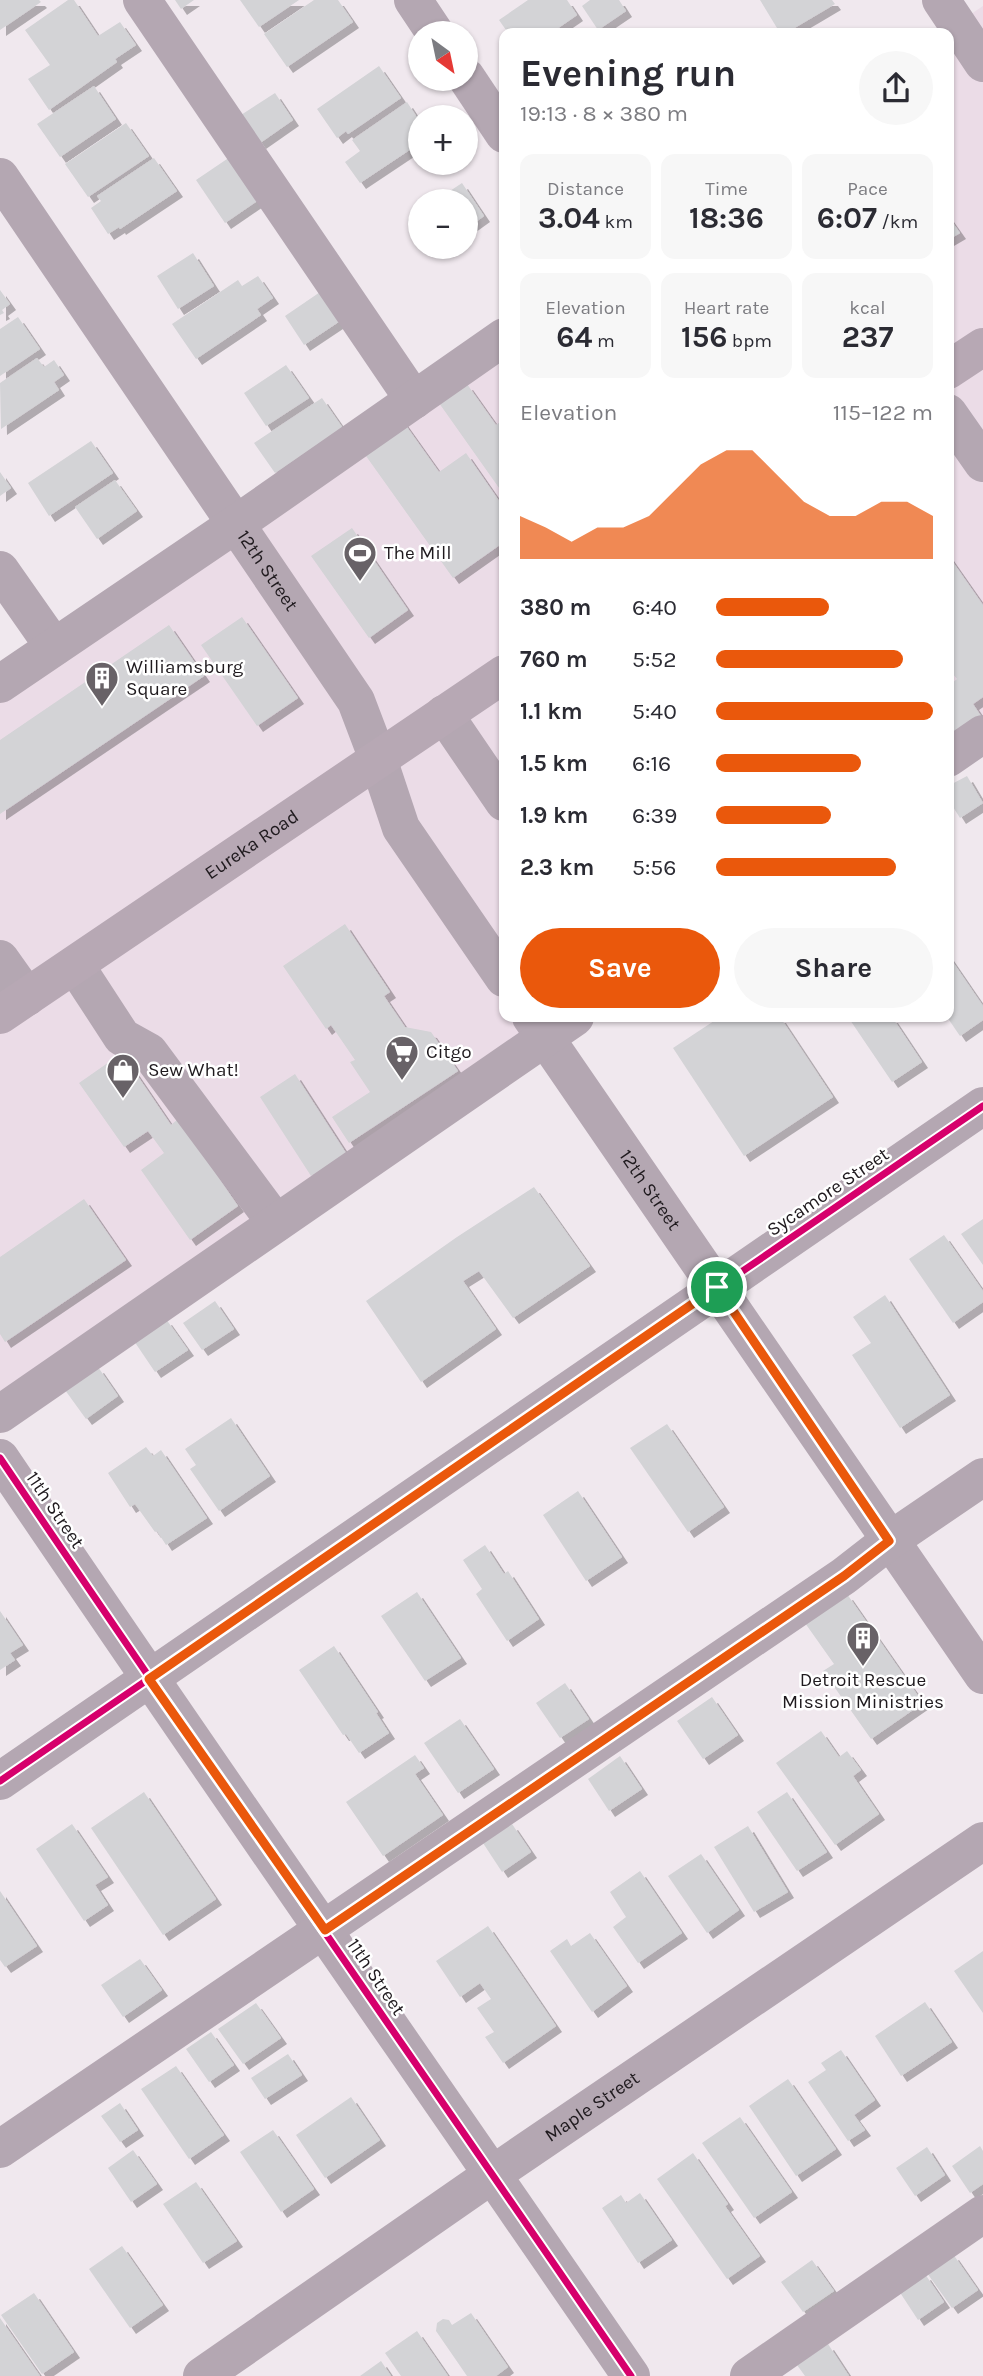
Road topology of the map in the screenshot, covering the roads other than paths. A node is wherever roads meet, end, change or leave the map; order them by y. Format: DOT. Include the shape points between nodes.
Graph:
graph roads {
  1 [pos="142,0"];
  2 [pos="413,0"];
  3 [pos="956,16"];
  4 [pos="427,21"];
  5 [pos="983,63"];
  6 [pos="475,91"];
  7 [pos="499,126"];
  8 [pos="0,177"];
  9 [pos="499,340"];
  10 [pos="983,347"];
  11 [pos="954,366"];
  12 [pos="414,400"];
  13 [pos="954,422"];
  14 [pos="983,463"];
  15 [pos="236,524"];
  16 [pos="0,570"];
  17 [pos="54,647"];
  18 [pos="499,677"];
  19 [pos="0,684"];
  20 [pos="444,714"];
  21 [pos="983,734"];
  22 [pos="954,754"];
  23 [pos="378,759"];
  24 [pos="499,795"];
  25 [pos="0,958"];
  26 [pos="75,965"];
  27 [pos="499,971"];
  28 [pos="14,1006"];
  29 [pos="550,1024"];
  30 [pos="983,1106"];
  31 [pos="276,1223"];
  32 [pos="717,1287"];
  33 [pos="0,1414"];
  34 [pos="0,1458"];
  35 [pos="983,1477"];
  36 [pos="889,1541"];
  37 [pos="983,1675"];
  38 [pos="149,1679"];
  39 [pos="0,1781"];
  40 [pos="983,1841"];
  41 [pos="325,1930"];
  42 [pos="0,2149"];
  43 [pos="493,2174"];
  44 [pos="983,2214"];
  45 [pos="202,2376"];
  46 [pos="631,2376"];
  47 [pos="750,2376"];
  1 -- 12 [label="street"];
  2 -- 4 [label="street"];
  3 -- 5 [label="street"];
  6 -- 7 [label="street"];
  8 -- 15 [label="street, 12th Street"];
  9 -- 12 [label="street"];
  10 -- 11 [label="main road"];
  12 -- 15 [label="street"];
  13 -- 14 [label="street"];
  15 -- 17 [label="street"];
  15 -- 23 [label="street, 12th Street" via="356,701"];
  16 -- 17 [label="street"];
  17 -- 19 [label="street"];
  18 -- 20 [label="main road, Eureka Road"];
  20 -- 23 [label="main road, Eureka Road"];
  20 -- 24 [label="street"];
  21 -- 22 [label="street"];
  23 -- 26 [label="main road, Eureka Road"];
  23 -- 27 [label="street, 12th Street" via="406,838"];
  25 -- 28 [label="street"];
  26 -- 28 [label="main road, Eureka Road"];
  26 -- 31 [label="street" via="122,1037 149,1052"];
  29 -- 31 [label="street"];
  29 -- 32 [label="street, 12th Street"];
  30 -- 32 [label="street, Sycamore Street"];
  31 -- 33 [label="street"];
  32 -- 36 [label="street, 12th Street"];
  32 -- 38 [label="street, Sycamore Street"];
  34 -- 38 [label="street, 11th Street"];
  35 -- 36 [label="street"];
  36 -- 37 [label="street, 12th Street"];
  36 -- 41 [label="street"];
  38 -- 39 [label="street, Sycamore Street"];
  38 -- 41 [label="street, 11th Street"];
  40 -- 43 [label="street, Maple Street"];
  41 -- 42 [label="street"];
  41 -- 43 [label="street, 11th Street"];
  43 -- 45 [label="street, Maple Street"];
  43 -- 46 [label="street, 11th Street"];
  44 -- 47 [label="street"];
}
